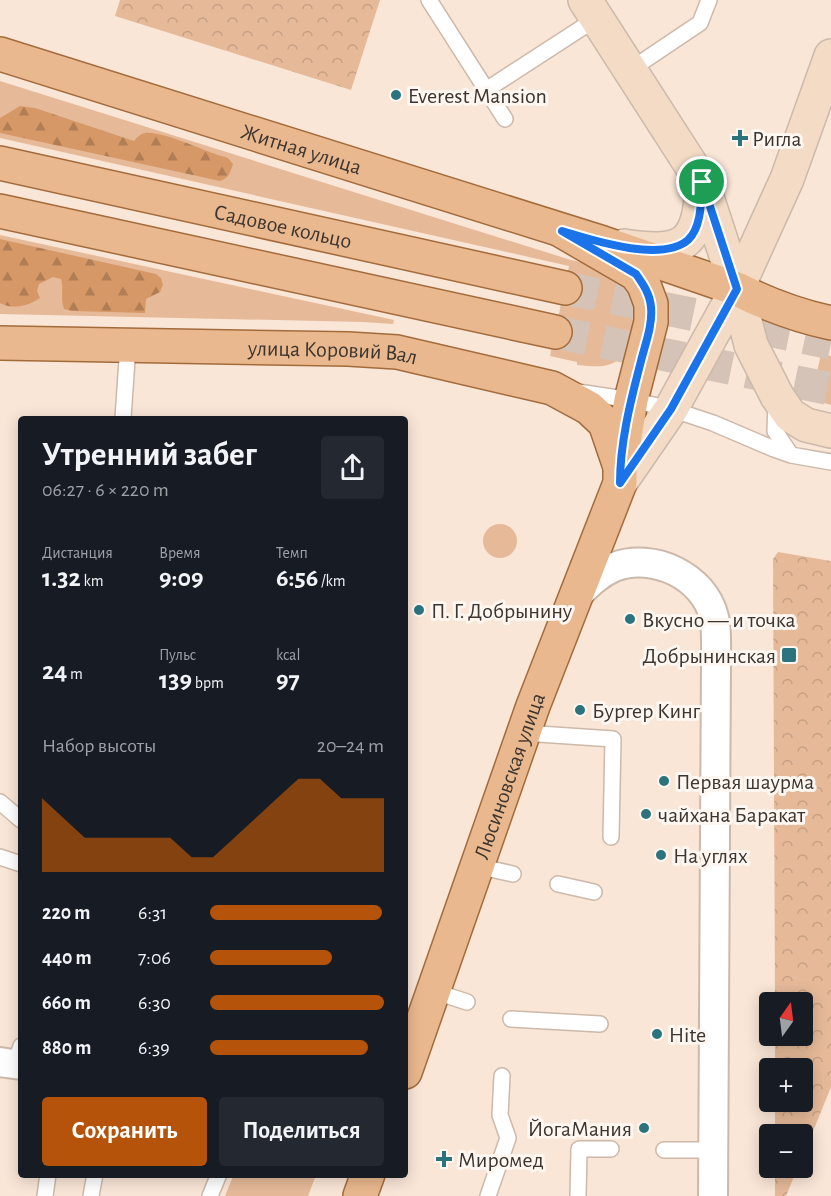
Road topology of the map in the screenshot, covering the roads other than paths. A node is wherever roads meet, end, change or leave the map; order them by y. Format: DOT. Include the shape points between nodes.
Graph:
graph roads {
  1 [pos="429,0"];
  2 [pos="709,0"];
  3 [pos="591,9"];
  4 [pos="0,54"];
  5 [pos="831,56"];
  6 [pos="630,70"];
  7 [pos="486,90"];
  8 [pos="505,119"];
  9 [pos="0,163"];
  10 [pos="702,182"];
  11 [pos="0,211"];
  12 [pos="562,231"];
  13 [pos="603,243"];
  14 [pos="565,288"];
  15 [pos="737,289"];
  16 [pos="831,323"];
  17 [pos="555,332"];
  18 [pos="0,343"];
  19 [pos="128,345"];
  20 [pos="552,388"];
  21 [pos="777,396"];
  22 [pos="631,400"];
  23 [pos="671,409"];
  24 [pos="123,416"];
  25 [pos="831,431"];
  26 [pos="791,455"];
  27 [pos="831,462"];
  28 [pos="620,475"];
  29 [pos="574,599"];
  30 [pos="524,733"];
  31 [pos="0,802"];
  32 [pos="18,817"];
  33 [pos="611,837"];
  34 [pos="0,857"];
  35 [pos="18,863"];
  36 [pos="477,866"];
  37 [pos="513,874"];
  38 [pos="558,884"];
  39 [pos="594,892"];
  40 [pos="434,991"];
  41 [pos="467,1002"];
  42 [pos="511,1019"];
  43 [pos="600,1024"];
  44 [pos="408,1064"];
  45 [pos="502,1076"];
  46 [pos="611,1149"];
  47 [pos="664,1150"];
  48 [pos="713,1150"];
  49 [pos="47,1178"];
  50 [pos="94,1178"];
  51 [pos="217,1178"];
  52 [pos="367,1178"];
  53 [pos="45,1196"];
  54 [pos="91,1196"];
  55 [pos="210,1196"];
  56 [pos="360,1196"];
  57 [pos="488,1196"];
  58 [pos="578,1196"];
  59 [pos="713,1196"];
  1 -- 7 [label="lane"];
  2 -- 6 [label="lane" via="700,23"];
  3 -- 6 [label="main road"];
  3 -- 7 [label="lane"];
  4 -- 12 [label="main road, Житная улица"];
  5 -- 15 [label="main road" via="787,178"];
  6 -- 10 [label="main road"];
  7 -- 8 [label="lane"];
  9 -- 14 [label="main road, Садовое кольцо"];
  10 -- 13 [label="main road" via="701,210 689,239 676,247 652,250"];
  10 -- 15 [label="main road"];
  11 -- 17 [label="main road, Садовое кольцо"];
  12 -- 13 [label="main road, Житная улица"];
  12 -- 22 [label="main road, Люсиновская улица" via="636,274 648,294 651,322"];
  13 -- 15 [label="main road, Житная улица"];
  15 -- 16 [label="main road, Житная улица" via="794,313"];
  15 -- 21 [label="main road" via="751,345"];
  15 -- 23 [label="main road"];
  18 -- 19 [label="main road, улица Коровий Вал"];
  19 -- 20 [label="main road, улица Коровий Вал" via="397,352"];
  19 -- 24 [label="lane"];
  20 -- 22 [label="lane"];
  20 -- 28 [label="main road, улица Коровий Вал" via="589,408 605,423"];
  21 -- 25 [label="main road" via="790,415 806,425"];
  21 -- 26 [label="lane" via="776,431"];
  22 -- 23 [label="lane"];
  22 -- 28 [label="main road, Люсиновская улица"];
  23 -- 26 [label="lane"];
  23 -- 28 [label="main road"];
  26 -- 27 [label="lane"];
  28 -- 29 [label="main road, Люсиновская улица"];
  29 -- 30 [label="main road, Люсиновская улица"];
  29 -- 48 [label="street" via="605,572 646,562 672,569 684,577 707,601 713,616"];
  30 -- 33 [label="lane" via="613,739"];
  30 -- 36 [label="main road, Люсиновская улица"];
  31 -- 32 [label="lane"];
  34 -- 35 [label="lane"];
  36 -- 37 [label="lane"];
  36 -- 40 [label="main road, Люсиновская улица"];
  38 -- 39 [label="lane"];
  40 -- 41 [label="lane"];
  40 -- 44 [label="main road, Люсиновская улица"];
  42 -- 43 [label="lane"];
  45 -- 57 [label="lane" via="500,1115 508,1138"];
  46 -- 58 [label="lane" via="579,1149"];
  47 -- 48 [label="lane"];
  48 -- 59 [label="street"];
  49 -- 53 [label="lane"];
  50 -- 54 [label="lane"];
  51 -- 55 [label="lane"];
  52 -- 56 [label="main road"];
}
